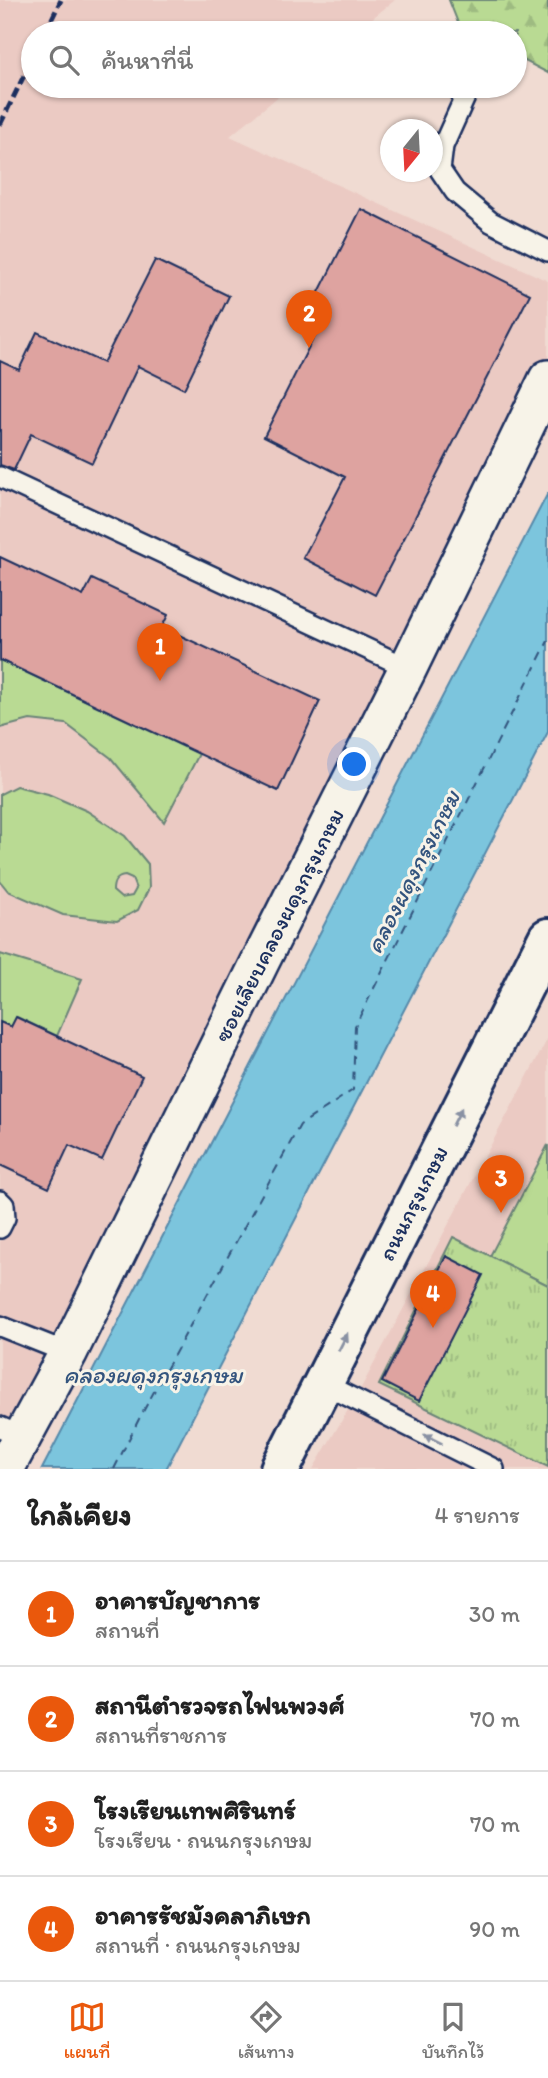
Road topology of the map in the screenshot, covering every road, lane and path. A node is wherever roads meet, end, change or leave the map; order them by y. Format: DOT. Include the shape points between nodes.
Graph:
graph roads {
  1 [pos="465,98"];
  2 [pos="548,251"];
  3 [pos="548,379"];
  4 [pos="0,477"];
  5 [pos="408,668"];
  6 [pos="548,938"];
  7 [pos="0,1201"];
  8 [pos="0,1228"];
  9 [pos="0,1326"];
  10 [pos="68,1353"];
  11 [pos="322,1383"];
  12 [pos="11,1432"];
  13 [pos="5,1469"];
  14 [pos="280,1469"];
  15 [pos="495,1469"];
  1 -- 2 [label="lane" via="443,146 440,170 455,192 491,222"];
  3 -- 5 [label="street, ซอยเลียบคลองผดุงกรุงเกษม"];
  4 -- 5 [label="lane"];
  5 -- 10 [label="street, ซอยเลียบคลองผดุงกรุงเกษม"];
  11 -- 6 [label="main road, ถนนกรุงเกษม, one-way"];
  7 -- 8 [label="lane" via="5,1218"];
  9 -- 10 [label="lane"];
  10 -- 12 [label="street, ซอยเลียบคลองผดุงกรุงเกษม"];
  11 -- 14 [label="main road, ถนนกรุงเกษม"];
  15 -- 11 [label="lane, one-way"];
  12 -- 13 [label="street, ซอยเลียบคลองผดุงกรุงเกษม"];
}
